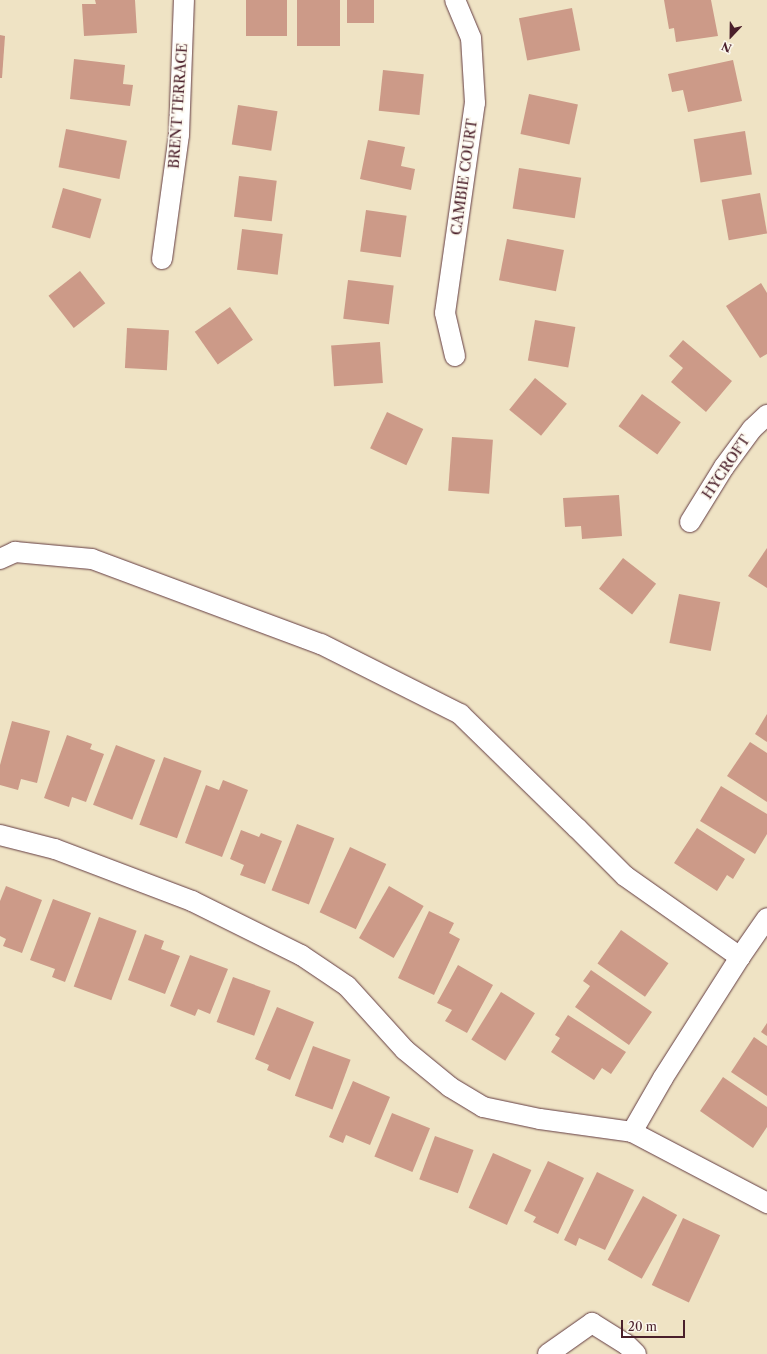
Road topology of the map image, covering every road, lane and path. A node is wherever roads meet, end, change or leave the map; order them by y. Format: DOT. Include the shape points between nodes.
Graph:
graph roads {
  1 [pos="184,0"];
  2 [pos="455,0"];
  3 [pos="162,259"];
  4 [pos="455,356"];
  5 [pos="767,416"];
  6 [pos="690,522"];
  7 [pos="0,559"];
  8 [pos="0,835"];
  9 [pos="767,918"];
  10 [pos="740,957"];
  11 [pos="632,1132"];
  12 [pos="767,1202"];
  13 [pos="548,1354"];
  14 [pos="636,1354"];
  1 -- 3 [label="street, BRENT TERRACE" via="179,135"];
  2 -- 4 [label="street, CAMBIE COURT" via="471,38 475,103 445,313"];
  5 -- 6 [label="street, HYCROFT" via="752,429 724,467"];
  7 -- 10 [label="street" via="15,552 92,559 321,644 460,714 625,876"];
  8 -- 11 [label="street" via="55,849 192,901 301,955 347,986 410,1055 450,1087 483,1107 540,1119"];
  9 -- 10 [label="street"];
  10 -- 11 [label="street"];
  11 -- 12 [label="street"];
  13 -- 14 [label="street" via="592,1323 626,1344"];
}
